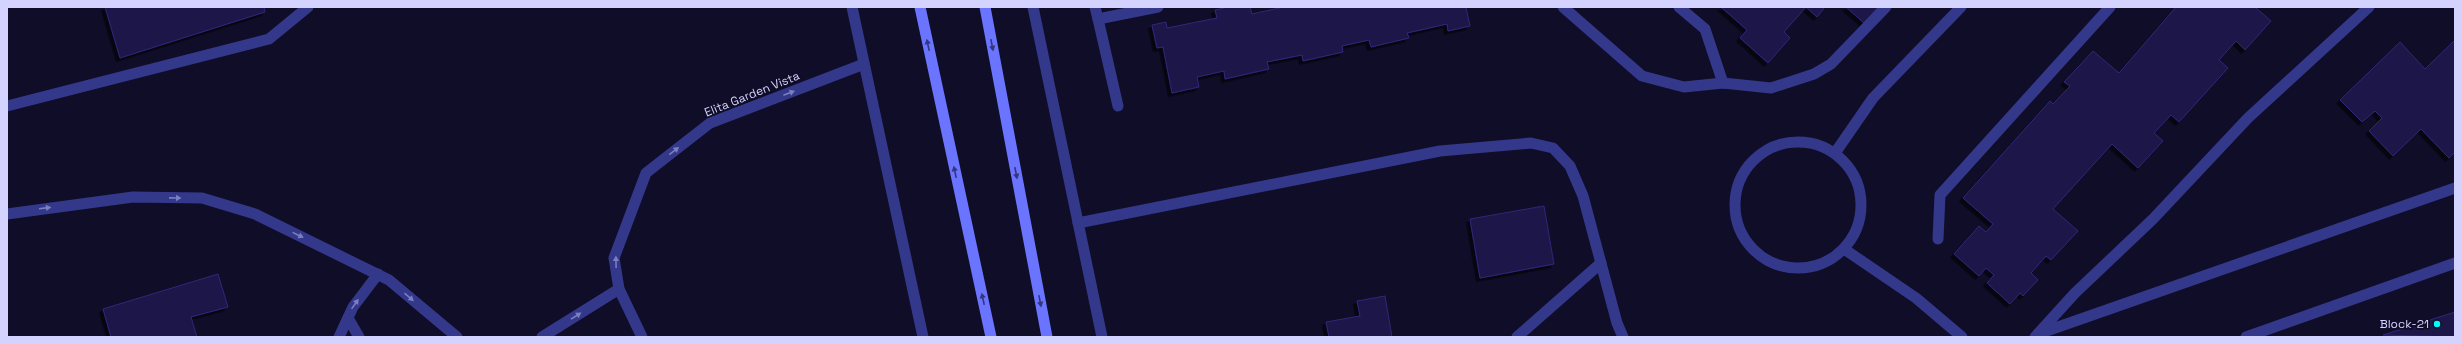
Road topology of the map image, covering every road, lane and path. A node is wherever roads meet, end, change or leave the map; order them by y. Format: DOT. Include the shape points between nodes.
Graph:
graph roads {
  1 [pos="308,7"];
  2 [pos="852,7"];
  3 [pos="920,7"];
  4 [pos="985,7"];
  5 [pos="1032,7"];
  6 [pos="1095,7"];
  7 [pos="1158,7"];
  8 [pos="1563,7"];
  9 [pos="1680,7"];
  10 [pos="1886,7"];
  11 [pos="1961,7"];
  12 [pos="2110,7"];
  13 [pos="2369,7"];
  14 [pos="1098,19"];
  15 [pos="864,64"];
  16 [pos="1723,83"];
  17 [pos="7,106"];
  18 [pos="1118,106"];
  19 [pos="1835,153"];
  20 [pos="2455,188"];
  21 [pos="7,214"];
  22 [pos="1078,223"];
  23 [pos="1938,239"];
  24 [pos="1844,249"];
  25 [pos="1601,263"];
  26 [pos="2455,263"];
  27 [pos="378,274"];
  28 [pos="619,289"];
  29 [pos="348,318"];
  30 [pos="2036,336"];
  31 [pos="339,337"];
  32 [pos="359,337"];
  33 [pos="457,337"];
  34 [pos="542,337"];
  35 [pos="642,337"];
  36 [pos="923,337"];
  37 [pos="991,337"];
  38 [pos="1047,337"];
  39 [pos="1102,337"];
  40 [pos="1517,337"];
  41 [pos="1623,337"];
  42 [pos="1962,337"];
  43 [pos="2246,337"];
  1 -- 17 [label="street" via="269,39"];
  2 -- 15 [label="street"];
  37 -- 3 [label="main road, one-way"];
  4 -- 38 [label="main road, one-way"];
  5 -- 22 [label="street"];
  6 -- 14 [label="street"];
  7 -- 14 [label="street"];
  8 -- 16 [label="street" via="1642,76 1684,87"];
  9 -- 16 [label="street" via="1705,30"];
  10 -- 16 [label="street" via="1831,64 1814,74 1771,88"];
  11 -- 19 [label="street" via="1873,98"];
  12 -- 23 [label="street" via="1940,195"];
  13 -- 30 [label="street" via="2248,118 2153,219 2075,293"];
  14 -- 18 [label="street"];
  28 -- 15 [label="street, Elita Garden Vista, one-way" via="614,258 646,173 710,123"];
  15 -- 36 [label="street"];
  19 -- 24 [label="street" via="1854,173 1862,199 1858,226"];
  19 -- 24 [label="street" via="1801,140 1765,149 1740,176 1732,211 1746,246 1776,266 1813,268"];
  20 -- 30 [label="street"];
  21 -- 27 [label="street, one-way" via="133,197 202,198 255,214"];
  22 -- 25 [label="street" via="1440,151 1531,143 1553,148 1570,166 1583,196"];
  22 -- 39 [label="street"];
  24 -- 42 [label="street" via="1916,298"];
  25 -- 40 [label="street"];
  25 -- 41 [label="street"];
  26 -- 43 [label="street"];
  29 -- 27 [label="street, one-way" via="353,307"];
  27 -- 33 [label="street, one-way"];
  34 -- 28 [label="street, one-way"];
  28 -- 35 [label="street, Elita Garden Vista"];
  29 -- 31 [label="street"];
  29 -- 32 [label="street"];
}
